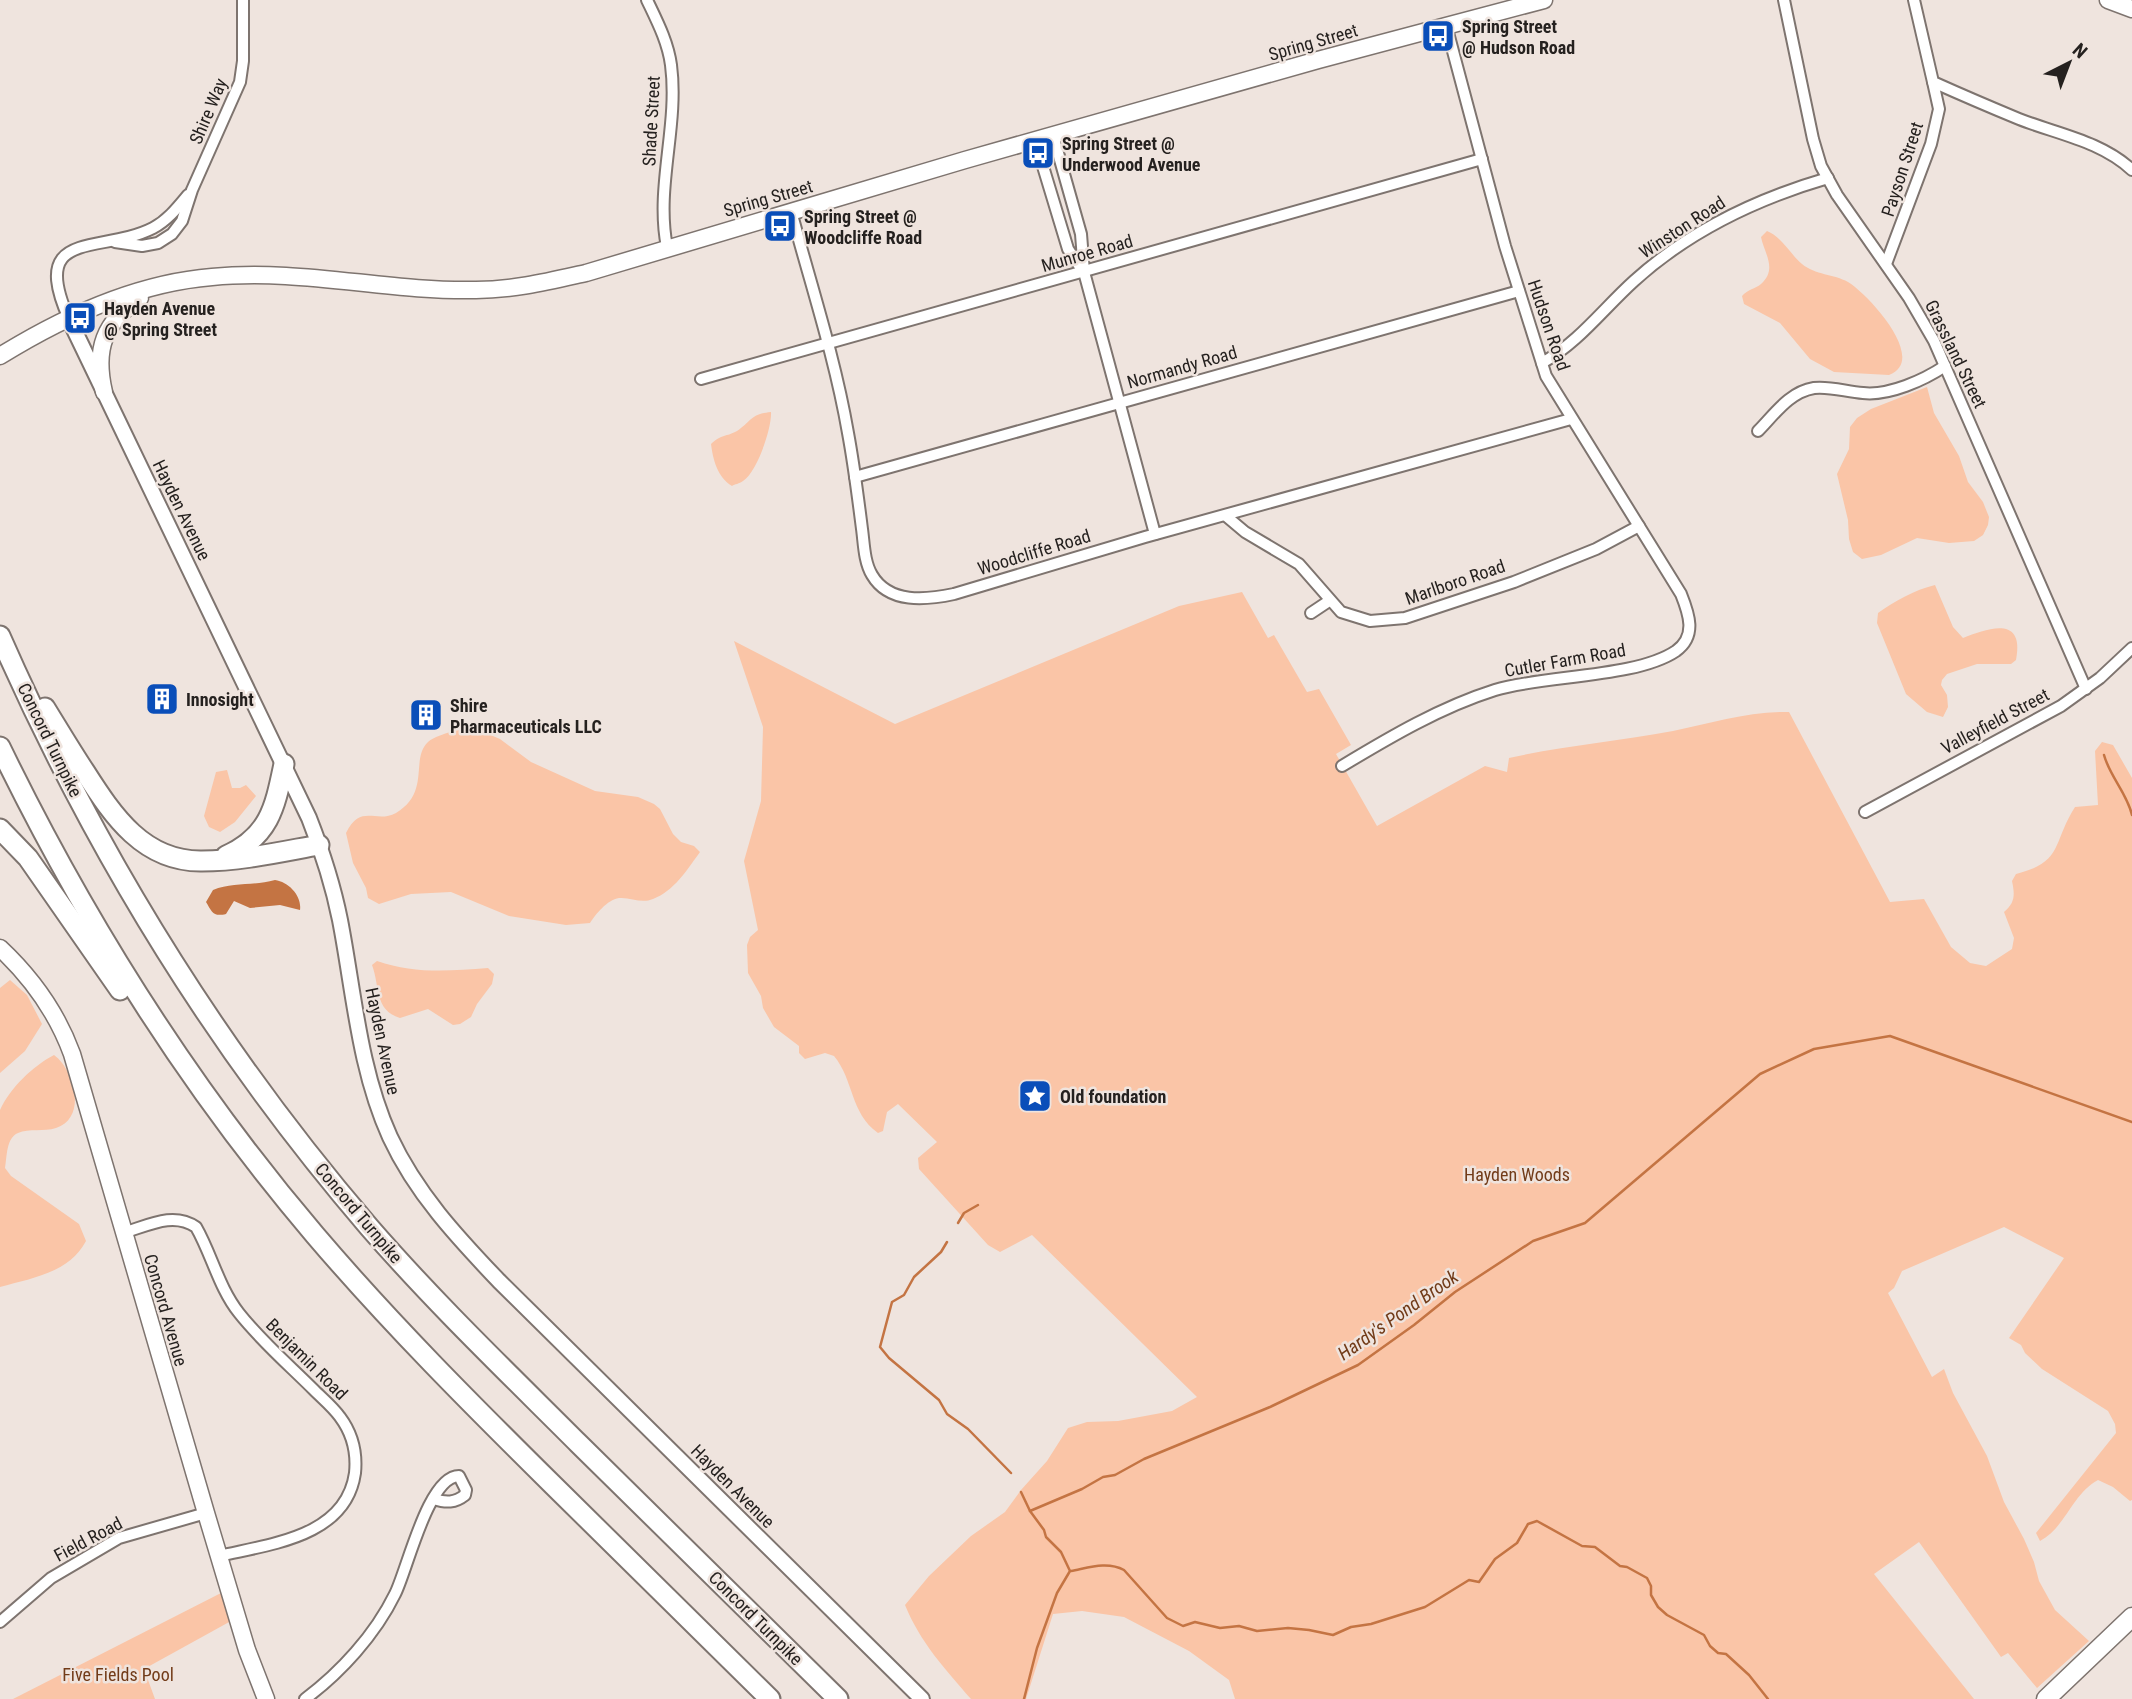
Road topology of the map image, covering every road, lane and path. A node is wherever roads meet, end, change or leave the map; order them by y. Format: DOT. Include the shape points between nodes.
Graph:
graph roads {
  1 [pos="243,0"];
  2 [pos="647,0"];
  3 [pos="1544,0"];
  4 [pos="1784,0"];
  5 [pos="1914,0"];
  6 [pos="2108,0"];
  7 [pos="2132,9"];
  8 [pos="1446,25"];
  9 [pos="1933,82"];
  10 [pos="1054,135"];
  11 [pos="1035,140"];
  12 [pos="1482,159"];
  13 [pos="2132,170"];
  14 [pos="1828,178"];
  15 [pos="792,211"];
  16 [pos="667,247"];
  17 [pos="1886,264"];
  18 [pos="1084,272"];
  19 [pos="157,287"];
  20 [pos="1519,291"];
  21 [pos="69,319"];
  22 [pos="829,343"];
  23 [pos="0,356"];
  24 [pos="1542,363"];
  25 [pos="1945,366"];
  26 [pos="701,379"];
  27 [pos="104,392"];
  28 [pos="1119,403"];
  29 [pos="1572,419"];
  30 [pos="1758,431"];
  31 [pos="855,477"];
  32 [pos="1226,516"];
  33 [pos="1639,526"];
  34 [pos="1155,534"];
  35 [pos="1329,601"];
  36 [pos="1687,608"];
  37 [pos="1311,613"];
  38 [pos="0,636"];
  39 [pos="2132,648"];
  40 [pos="10,659"];
  41 [pos="2086,689"];
  42 [pos="0,747"];
  43 [pos="284,764"];
  44 [pos="1342,766"];
  45 [pos="1865,812"];
  46 [pos="0,829"];
  47 [pos="319,845"];
  48 [pos="219,860"];
  49 [pos="0,948"];
  50 [pos="175,1051"];
  51 [pos="123,1233"];
  52 [pos="434,1499"];
  53 [pos="205,1513"];
  54 [pos="219,1556"];
  55 [pos="2132,1617"];
  56 [pos="0,1622"];
  57 [pos="266,1699"];
  58 [pos="305,1699"];
  59 [pos="770,1699"];
  60 [pos="838,1699"];
  61 [pos="922,1699"];
  62 [pos="2046,1699"];
  1 -- 21 [label="street, Shire Way" via="242,73 192,190 159,224 67,254 55,276"];
  2 -- 16 [label="street, Shade Street" via="665,43 672,76 662,201"];
  3 -- 8 [label="main road, Spring Street"];
  4 -- 14 [label="street, Grassland Street" via="1812,139"];
  5 -- 9 [label="street, Payson Street"];
  6 -- 7 [label="main road"];
  8 -- 10 [label="main road, Spring Street"];
  8 -- 12 [label="street, Hudson Road"];
  9 -- 13 [label="street" via="2094,145"];
  9 -- 17 [label="street, Payson Street" via="1939,109 1931,144"];
  10 -- 11 [label="main road, Spring Street"];
  10 -- 18 [label="street" via="1081,234"];
  11 -- 15 [label="main road, Spring Street"];
  11 -- 18 [label="street" via="1068,248"];
  12 -- 18 [label="street, Munroe Road"];
  12 -- 20 [label="street, Hudson Road"];
  14 -- 17 [label="street, Grassland Street"];
  14 -- 24 [label="street, Winston Road" via="1734,212 1670,252 1561,352"];
  15 -- 16 [label="main road, Spring Street"];
  15 -- 22 [label="street, Woodcliffe Road"];
  16 -- 19 [label="main road, Spring Street" via="586,273 496,290 250,275"];
  17 -- 25 [label="street, Grassland Street" via="1916,308"];
  18 -- 22 [label="street, Munroe Road"];
  18 -- 28 [label="street"];
  19 -- 21 [label="main road, Spring Street"];
  19 -- 27 [label="main road" via="124,309 107,330 100,362"];
  20 -- 24 [label="street, Hudson Road"];
  20 -- 28 [label="street, Normandy Road"];
  21 -- 23 [label="main road, Spring Street"];
  21 -- 27 [label="street, Hayden Avenue"];
  22 -- 26 [label="street, Munroe Road"];
  22 -- 31 [label="street, Woodcliffe Road"];
  24 -- 29 [label="street, Hudson Road"];
  25 -- 30 [label="street" via="1899,388 1866,394 1812,388 1777,410"];
  25 -- 41 [label="street, Grassland Street"];
  27 -- 43 [label="street, Hayden Avenue"];
  28 -- 31 [label="street, Normandy Road"];
  28 -- 34 [label="street"];
  29 -- 32 [label="street, Woodcliffe Road"];
  29 -- 33 [label="street, Hudson Road"];
  31 -- 34 [label="street, Woodcliffe Road" via="871,575 898,596 926,600 954,594"];
  32 -- 34 [label="street, Woodcliffe Road"];
  32 -- 35 [label="street, Marlboro Road" via="1299,564"];
  33 -- 35 [label="street, Marlboro Road" via="1514,582 1405,618 1370,621 1348,616"];
  33 -- 36 [label="street, Hudson Road"];
  35 -- 37 [label="street"];
  36 -- 44 [label="street, Cutler Farm Road" via="1689,635 1677,650 1654,661 1494,690 1387,739"];
  38 -- 40 [label="highway, Concord Turnpike"];
  39 -- 41 [label="street, Valleyfield Street"];
  40 -- 48 [label="highway" via="129,832 169,855"];
  40 -- 60 [label="highway, Concord Turnpike" via="72,787 155,934 228,1045 308,1152 443,1308"];
  41 -- 45 [label="street, Valleyfield Street"];
  42 -- 50 [label="highway" via="84,906"];
  43 -- 47 [label="street, Hayden Avenue"];
  43 -- 48 [label="highway" via="265,826 245,846"];
  46 -- 50 [label="highway" via="28,858 136,1013"];
  47 -- 48 [label="highway"];
  47 -- 61 [label="street, Hayden Avenue" via="340,919 372,1086 391,1138 426,1199 520,1303"];
  49 -- 51 [label="main road, Concord Avenue" via="41,993 65,1038"];
  50 -- 59 [label="highway" via="267,1177 385,1315"];
  51 -- 53 [label="main road, Concord Avenue"];
  51 -- 54 [label="street, Benjamin Road" via="170,1220 187,1221 195,1227 238,1311 335,1411 351,1436 353,1484 330,1518 287,1540"];
  52 -- 58 [label="street" via="395,1595 347,1662"];
  53 -- 54 [label="main road, Concord Avenue"];
  53 -- 56 [label="street, Field Road" via="119,1538 51,1578"];
  54 -- 57 [label="main road, Concord Avenue"];
  55 -- 62 [label="main road"];
}
